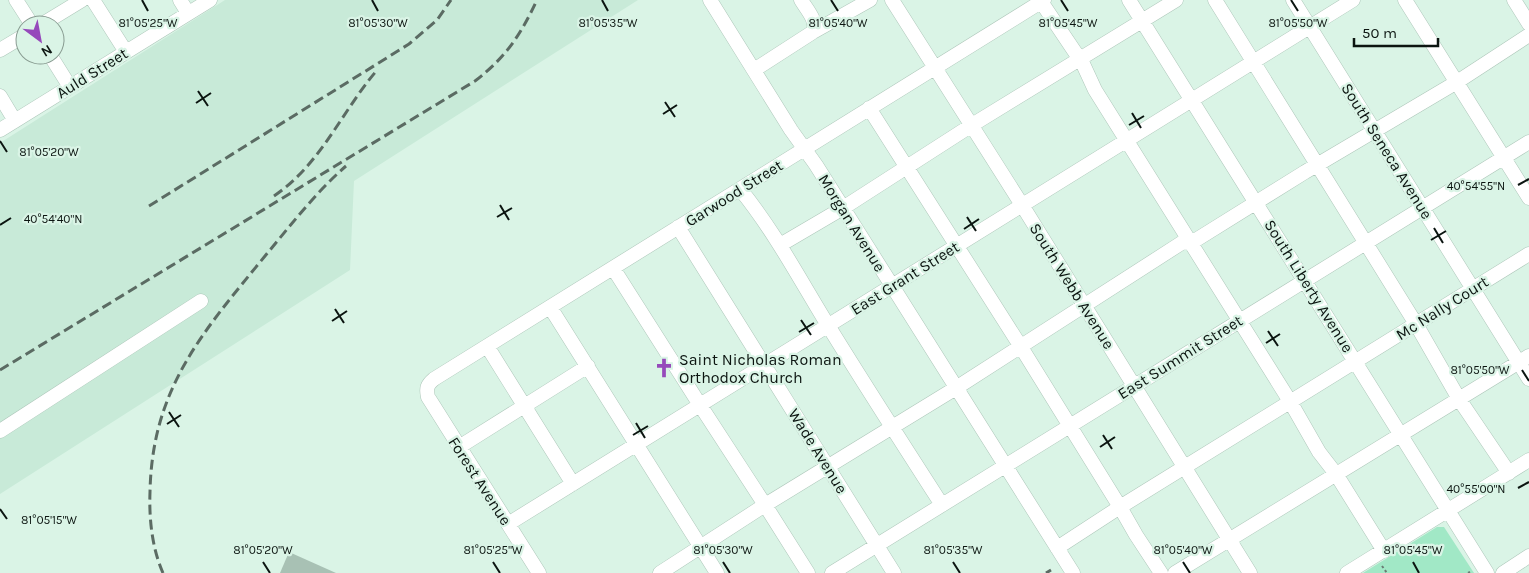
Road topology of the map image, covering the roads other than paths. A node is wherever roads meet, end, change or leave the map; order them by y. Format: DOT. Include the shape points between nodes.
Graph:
graph roads {
  1 [pos="16,0"];
  2 [pos="82,0"];
  3 [pos="93,0"];
  4 [pos="180,0"];
  5 [pos="210,0"];
  6 [pos="710,0"];
  7 [pos="801,0"];
  8 [pos="870,0"];
  9 [pos="892,0"];
  10 [pos="1130,0"];
  11 [pos="1176,0"];
  12 [pos="1215,0"];
  13 [pos="1293,0"];
  14 [pos="1353,0"];
  15 [pos="1405,0"];
  16 [pos="1514,0"];
  17 [pos="1042,1"];
  18 [pos="188,13"];
  19 [pos="26,15"];
  20 [pos="57,15"];
  21 [pos="1142,21"];
  22 [pos="1529,24"];
  23 [pos="1310,26"];
  24 [pos="813,32"];
  25 [pos="1529,35"];
  26 [pos="15,41"];
  27 [pos="0,50"];
  28 [pos="126,52"];
  29 [pos="1080,60"];
  30 [pos="1253,62"];
  31 [pos="56,65"];
  32 [pos="934,68"];
  33 [pos="754,70"];
  34 [pos="1457,82"];
  35 [pos="70,87"];
  36 [pos="0,96"];
  37 [pos="1192,100"];
  38 [pos="869,108"];
  39 [pos="15,121"];
  40 [pos="972,125"];
  41 [pos="0,130"];
  42 [pos="1375,131"];
  43 [pos="1127,140"];
  44 [pos="1529,142"];
  45 [pos="805,149"];
  46 [pos="1503,157"];
  47 [pos="1318,164"];
  48 [pos="906,168"];
  49 [pos="740,189"];
  50 [pos="1529,198"];
  51 [pos="1256,203"];
  52 [pos="1022,205"];
  53 [pos="1422,207"];
  54 [pos="843,208"];
  55 [pos="678,227"];
  56 [pos="1191,243"];
  57 [pos="1365,243"];
  58 [pos="780,245"];
  59 [pos="956,246"];
  60 [pos="1529,254"];
  61 [pos="613,268"];
  62 [pos="1304,280"];
  63 [pos="891,286"];
  64 [pos="1473,289"];
  65 [pos="201,301"];
  66 [pos="1084,306"];
  67 [pos="550,307"];
  68 [pos="1238,321"];
  69 [pos="1416,324"];
  70 [pos="828,325"];
  71 [pos="487,346"];
  72 [pos="1021,347"];
  73 [pos="1524,359"];
  74 [pos="1356,362"];
  75 [pos="764,365"];
  76 [pos="588,366"];
  77 [pos="1529,379"];
  78 [pos="1134,386"];
  79 [pos="426,388"];
  80 [pos="956,388"];
  81 [pos="1459,399"];
  82 [pos="1291,403"];
  83 [pos="700,405"];
  84 [pos="525,406"];
  85 [pos="1069,426"];
  86 [pos="892,427"];
  87 [pos="0,431"];
  88 [pos="1401,433"];
  89 [pos="637,444"];
  90 [pos="459,447"];
  91 [pos="1529,460"];
  92 [pos="1004,466"];
  93 [pos="828,467"];
  94 [pos="1184,467"];
  95 [pos="1509,473"];
  96 [pos="1336,474"];
  97 [pos="573,484"];
  98 [pos="765,504"];
  99 [pos="942,505"];
  100 [pos="1120,508"];
  101 [pos="1448,511"];
  102 [pos="508,524"];
  103 [pos="1229,540"];
  104 [pos="877,545"];
  105 [pos="702,547"];
  106 [pos="1057,548"];
  107 [pos="1384,550"];
  108 [pos="1529,556"];
  109 [pos="539,573"];
  110 [pos="660,573"];
  111 [pos="717,573"];
  112 [pos="808,573"];
  113 [pos="832,573"];
  114 [pos="894,573"];
  115 [pos="1073,573"];
  116 [pos="1162,573"];
  117 [pos="1175,573"];
  118 [pos="1250,573"];
  119 [pos="1347,573"];
  120 [pos="1487,573"];
  121 [pos="1503,573"];
  1 -- 19 [label="street"];
  2 -- 20 [label="street"];
  3 -- 28 [label="street"];
  4 -- 18 [label="street"];
  5 -- 18 [label="street, Auld Street"];
  6 -- 33 [label="street, Morgan Avenue"];
  7 -- 24 [label="street" via="812,17"];
  8 -- 24 [label="street"];
  9 -- 32 [label="street, South Webb Avenue"];
  10 -- 21 [label="street, South Liberty Avenue"];
  11 -- 21 [label="street"];
  12 -- 30 [label="street"];
  13 -- 23 [label="street, South Seneca Avenue"];
  14 -- 23 [label="street, East Grant Street"];
  15 -- 34 [label="street"];
  16 -- 22 [label="street"];
  17 -- 29 [label="street"];
  17 -- 32 [label="street, Garwood Street"];
  18 -- 28 [label="street, Auld Street"];
  21 -- 29 [label="street"];
  21 -- 37 [label="street, South Liberty Avenue"];
  23 -- 30 [label="street, East Grant Street"];
  23 -- 42 [label="street, South Seneca Avenue"];
  24 -- 33 [label="street"];
  25 -- 34 [label="street"];
  26 -- 27 [label="street"];
  28 -- 35 [label="street, Auld Street"];
  29 -- 40 [label="street"];
  29 -- 43 [label="street"];
  30 -- 37 [label="street, East Grant Street"];
  30 -- 47 [label="street"];
  31 -- 35 [label="street"];
  32 -- 38 [label="street, Garwood Street"];
  32 -- 40 [label="street, South Webb Avenue"];
  33 -- 45 [label="street, Morgan Avenue"];
  34 -- 42 [label="street"];
  34 -- 46 [label="street"];
  35 -- 39 [label="street, Auld Street"];
  36 -- 39 [label="street"];
  37 -- 43 [label="street, East Grant Street"];
  37 -- 51 [label="street, South Liberty Avenue"];
  38 -- 45 [label="street, Garwood Street"];
  38 -- 48 [label="street"];
  39 -- 41 [label="street, Auld Street"];
  40 -- 48 [label="street"];
  40 -- 52 [label="street, South Webb Avenue"];
  42 -- 47 [label="street"];
  42 -- 53 [label="street, South Seneca Avenue"];
  43 -- 52 [label="street, East Grant Street"];
  43 -- 56 [label="street"];
  44 -- 46 [label="street, East Summit Street"];
  45 -- 49 [label="street, Garwood Street"];
  45 -- 54 [label="street, Morgan Avenue"];
  46 -- 50 [label="street"];
  46 -- 53 [label="street, East Summit Street"];
  47 -- 51 [label="street"];
  47 -- 57 [label="street"];
  48 -- 54 [label="street"];
  48 -- 59 [label="street"];
  49 -- 55 [label="street, Garwood Street"];
  49 -- 58 [label="street"];
  51 -- 56 [label="street"];
  51 -- 62 [label="street, South Liberty Avenue"];
  52 -- 59 [label="street, East Grant Street"];
  52 -- 66 [label="street, South Webb Avenue"];
  53 -- 57 [label="street, East Summit Street"];
  53 -- 64 [label="street, South Seneca Avenue"];
  54 -- 58 [label="street"];
  54 -- 63 [label="street, Morgan Avenue"];
  55 -- 61 [label="street, Garwood Street"];
  55 -- 75 [label="street, Wade Avenue"];
  56 -- 66 [label="street" via="1183,242"];
  56 -- 68 [label="street"];
  57 -- 62 [label="street, East Summit Street"];
  57 -- 69 [label="street"];
  58 -- 70 [label="street"];
  59 -- 63 [label="street, East Grant Street"];
  59 -- 72 [label="street"];
  60 -- 64 [label="street, Mc Nally Court"];
  61 -- 67 [label="street, Garwood Street"];
  61 -- 83 [label="street"];
  62 -- 68 [label="street, East Summit Street"];
  62 -- 74 [label="street, South Liberty Avenue"];
  63 -- 70 [label="street, East Grant Street"];
  63 -- 80 [label="street, Morgan Avenue"];
  64 -- 69 [label="street, Mc Nally Court"];
  64 -- 73 [label="street, South Seneca Avenue"];
  65 -- 87 [label="street"];
  66 -- 72 [label="street"];
  66 -- 78 [label="street, South Webb Avenue"];
  67 -- 71 [label="street, Garwood Street"];
  67 -- 76 [label="street"];
  68 -- 78 [label="street, East Summit Street"];
  68 -- 82 [label="street"];
  69 -- 74 [label="street, Mc Nally Court"];
  69 -- 81 [label="street"];
  70 -- 75 [label="street, East Grant Street"];
  70 -- 86 [label="street"];
  71 -- 79 [label="street, Garwood Street" via="434,379"];
  71 -- 84 [label="street"];
  72 -- 80 [label="street"];
  72 -- 85 [label="street"];
  73 -- 77 [label="street, South Seneca Avenue"];
  73 -- 81 [label="street"];
  74 -- 82 [label="street, Mc Nally Court"];
  74 -- 88 [label="street, South Liberty Avenue"];
  75 -- 83 [label="street, East Grant Street"];
  75 -- 93 [label="street, Wade Avenue"];
  76 -- 84 [label="street"];
  76 -- 89 [label="street"];
  78 -- 85 [label="street, East Summit Street"];
  78 -- 94 [label="street, South Webb Avenue"];
  79 -- 90 [label="street, Forest Avenue" via="428,397"];
  80 -- 86 [label="street"];
  80 -- 92 [label="street, Morgan Avenue"];
  81 -- 88 [label="street"];
  81 -- 95 [label="street"];
  82 -- 94 [label="street, Mc Nally Court"];
  82 -- 96 [label="street" via="1319,452"];
  83 -- 89 [label="street, East Grant Street"];
  83 -- 98 [label="street"];
  84 -- 90 [label="street"];
  84 -- 97 [label="street"];
  85 -- 92 [label="street, East Summit Street"];
  85 -- 100 [label="street"];
  86 -- 93 [label="street"];
  86 -- 99 [label="street"];
  88 -- 96 [label="street"];
  88 -- 101 [label="street, South Liberty Avenue"];
  89 -- 97 [label="street, East Grant Street"];
  89 -- 105 [label="street"];
  90 -- 102 [label="street, Forest Avenue"];
  91 -- 95 [label="street"];
  92 -- 99 [label="street, East Summit Street"];
  92 -- 106 [label="street, Morgan Avenue"];
  93 -- 98 [label="street"];
  93 -- 104 [label="street, Wade Avenue"];
  94 -- 100 [label="street, Mc Nally Court"];
  94 -- 103 [label="street, South Webb Avenue"];
  95 -- 101 [label="street"];
  96 -- 103 [label="street"];
  96 -- 107 [label="street"];
  97 -- 102 [label="street, East Grant Street"];
  98 -- 105 [label="street"];
  98 -- 112 [label="street"];
  99 -- 104 [label="street, East Summit Street"];
  100 -- 106 [label="street, Mc Nally Court"];
  100 -- 116 [label="street"];
  101 -- 107 [label="street"];
  101 -- 120 [label="street, South Liberty Avenue"];
  102 -- 109 [label="street, Forest Avenue"];
  103 -- 117 [label="street"];
  103 -- 118 [label="street, South Webb Avenue"];
  104 -- 113 [label="street, East Summit Street"];
  104 -- 114 [label="street, Wade Avenue"];
  105 -- 110 [label="street"];
  105 -- 111 [label="street"];
  106 -- 115 [label="street, Morgan Avenue"];
  107 -- 119 [label="street"];
  108 -- 121 [label="street"];
}
